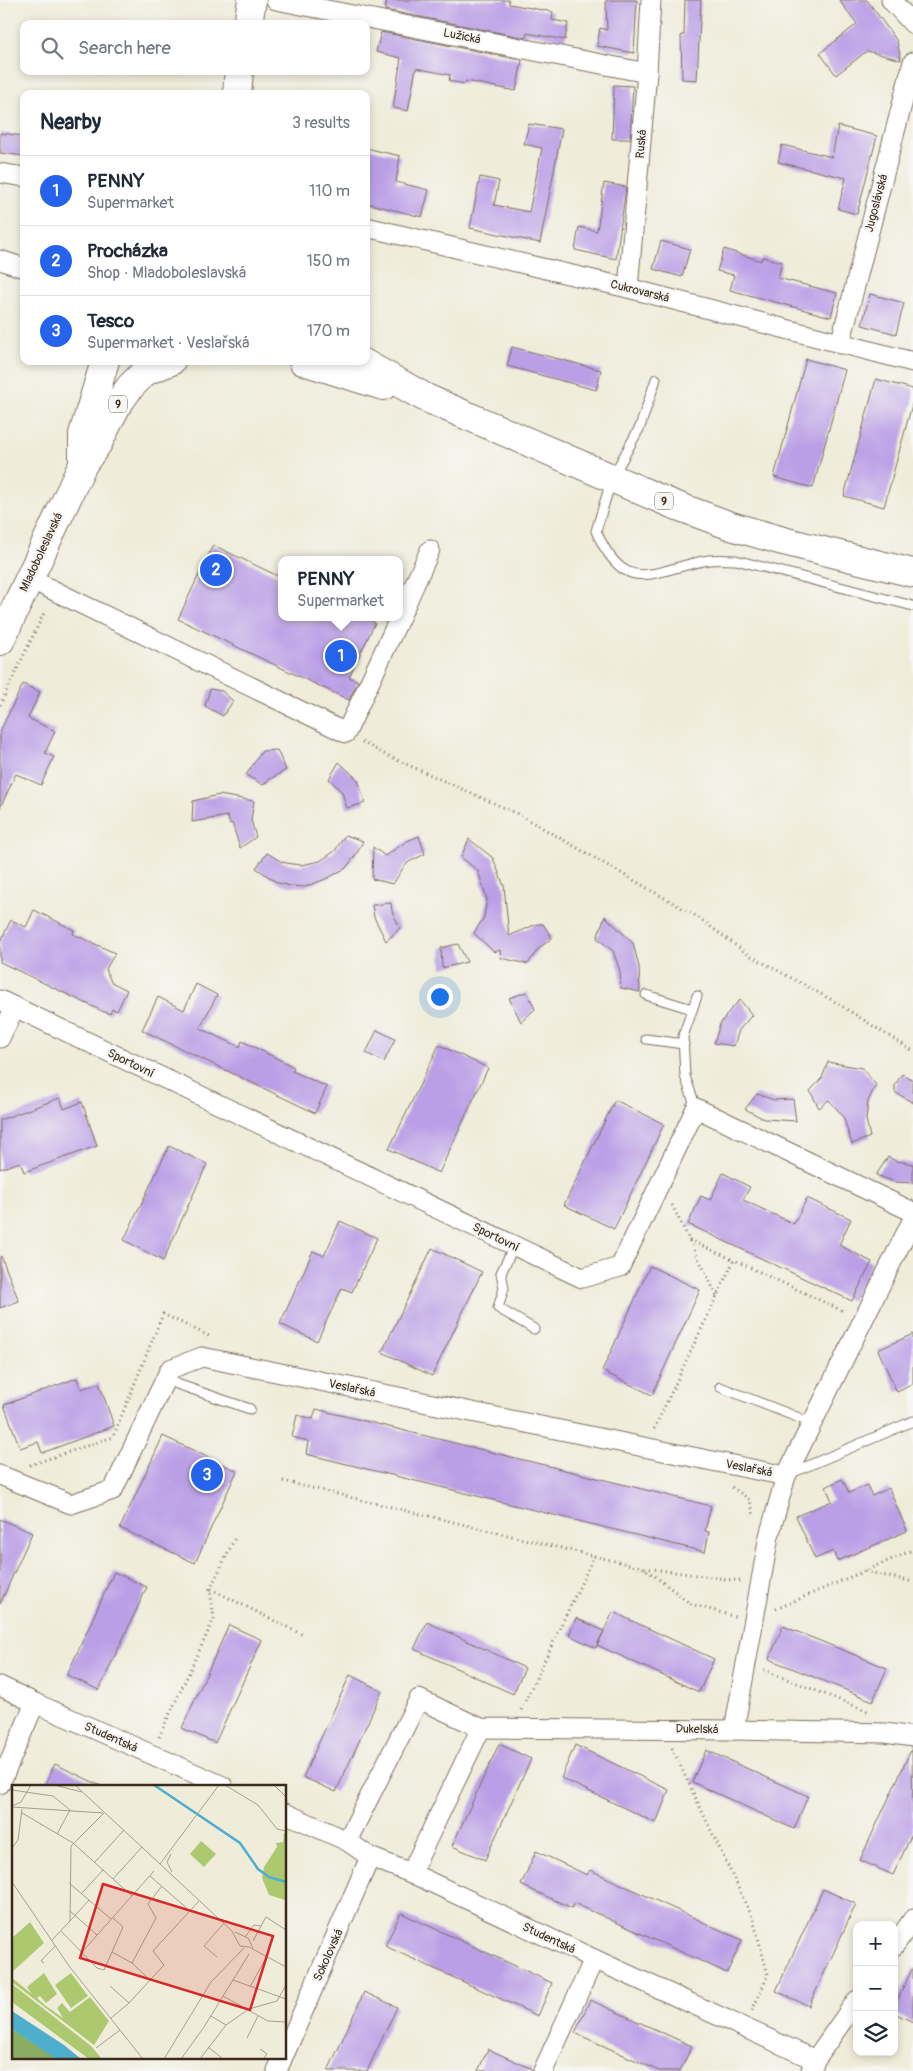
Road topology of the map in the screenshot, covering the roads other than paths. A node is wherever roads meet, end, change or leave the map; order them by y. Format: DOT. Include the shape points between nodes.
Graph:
graph roads {
  1 [pos="252,0"];
  2 [pos="276,0"];
  3 [pos="651,0"];
  4 [pos="891,0"];
  5 [pos="249,20"];
  6 [pos="913,24"];
  7 [pos="913,62"];
  8 [pos="647,73"];
  9 [pos="0,173"];
  10 [pos="20,176"];
  11 [pos="370,227"];
  12 [pos="0,260"];
  13 [pos="20,265"];
  14 [pos="628,288"];
  15 [pos="840,344"];
  16 [pos="913,362"];
  17 [pos="104,365"];
  18 [pos="161,365"];
  19 [pos="316,365"];
  20 [pos="367,365"];
  21 [pos="656,379"];
  22 [pos="426,398"];
  23 [pos="83,464"];
  24 [pos="612,478"];
  25 [pos="430,550"];
  26 [pos="913,573"];
  27 [pos="28,578"];
  28 [pos="913,606"];
  29 [pos="403,610"];
  30 [pos="398,621"];
  31 [pos="0,640"];
  32 [pos="646,995"];
  33 [pos="697,996"];
  34 [pos="7,1004"];
  35 [pos="692,1009"];
  36 [pos="0,1038"];
  37 [pos="646,1039"];
  38 [pos="684,1044"];
  39 [pos="696,1108"];
  40 [pos="913,1212"];
  41 [pos="913,1219"];
  42 [pos="514,1246"];
  43 [pos="534,1329"];
  44 [pos="165,1380"];
  45 [pos="720,1387"];
  46 [pos="250,1408"];
  47 [pos="913,1421"];
  48 [pos="813,1424"];
  49 [pos="0,1475"];
  50 [pos="786,1476"];
  51 [pos="0,1686"];
  52 [pos="35,1704"];
  53 [pos="481,1728"];
  54 [pos="734,1730"];
  55 [pos="913,1737"];
  56 [pos="0,1784"];
  57 [pos="221,1785"];
  58 [pos="286,1814"];
  59 [pos="347,1841"];
  60 [pos="370,1857"];
  61 [pos="410,1873"];
  62 [pos="913,1919"];
  63 [pos="898,1940"];
  64 [pos="594,1959"];
  65 [pos="853,2006"];
  66 [pos="286,2051"];
  67 [pos="283,2058"];
  68 [pos="813,2066"];
  69 [pos="277,2071"];
  70 [pos="543,2071"];
  1 -- 5 [label="main road"];
  2 -- 8 [label="street, Lužická"];
  3 -- 8 [label="street, Ruská"];
  4 -- 6 [label="street"];
  7 -- 15 [label="street, Jugoslávská"];
  8 -- 14 [label="street, Ruská"];
  9 -- 10 [label="street"];
  11 -- 14 [label="street, Cukrovarská"];
  12 -- 13 [label="street"];
  14 -- 15 [label="street, Cukrovarská"];
  15 -- 16 [label="street, Cukrovarská"];
  17 -- 23 [label="main road, Mladoboleslavská / 9" via="83,434"];
  18 -- 23 [label="main road, Mladoboleslavská / 9" via="146,371 130,387"];
  19 -- 22 [label="main road, 9"];
  20 -- 22 [label="main road, 9"];
  21 -- 24 [label="lane" via="640,427"];
  22 -- 24 [label="main road, 9"];
  23 -- 27 [label="main road, Mladoboleslavská / 9"];
  24 -- 26 [label="main road, 9" via="731,526"];
  24 -- 28 [label="lane" via="596,531 616,565 637,576 710,560 736,560"];
  25 -- 29 [label="street"];
  27 -- 30 [label="street" via="346,733"];
  27 -- 31 [label="main road, Mladoboleslavská / 9"];
  32 -- 35 [label="lane"];
  33 -- 35 [label="lane"];
  34 -- 36 [label="street"];
  34 -- 42 [label="street, Sportovní"];
  35 -- 38 [label="lane" via="683,1036"];
  37 -- 38 [label="lane"];
  38 -- 39 [label="lane" via="684,1076"];
  39 -- 40 [label="street"];
  39 -- 42 [label="street, Sportovní" via="620,1267 582,1278"];
  41 -- 48 [label="street"];
  42 -- 43 [label="lane" via="501,1273 504,1288 498,1308"];
  44 -- 46 [label="lane"];
  44 -- 49 [label="street, Veslařská" via="113,1490 71,1504"];
  44 -- 50 [label="street, Veslařská" via="170,1369 202,1357"];
  45 -- 48 [label="lane"];
  47 -- 50 [label="lane"];
  48 -- 50 [label="street"];
  50 -- 54 [label="street" via="769,1536"];
  51 -- 52 [label="street, Studentská"];
  52 -- 56 [label="street"];
  52 -- 57 [label="street, Studentská"];
  53 -- 54 [label="street, Dukelská"];
  53 -- 59 [label="street" via="419,1699"];
  53 -- 61 [label="street"];
  54 -- 55 [label="street, Dukelská" via="885,1733"];
  58 -- 59 [label="street, Studentská"];
  59 -- 60 [label="street, Studentská"];
  60 -- 61 [label="street, Studentská"];
  60 -- 66 [label="street, Sokolovská"];
  61 -- 64 [label="street, Studentská"];
  62 -- 63 [label="street"];
  64 -- 68 [label="street, Studentská" via="745,2028"];
  64 -- 70 [label="street"];
  65 -- 68 [label="street"];
  67 -- 69 [label="street"];
}
